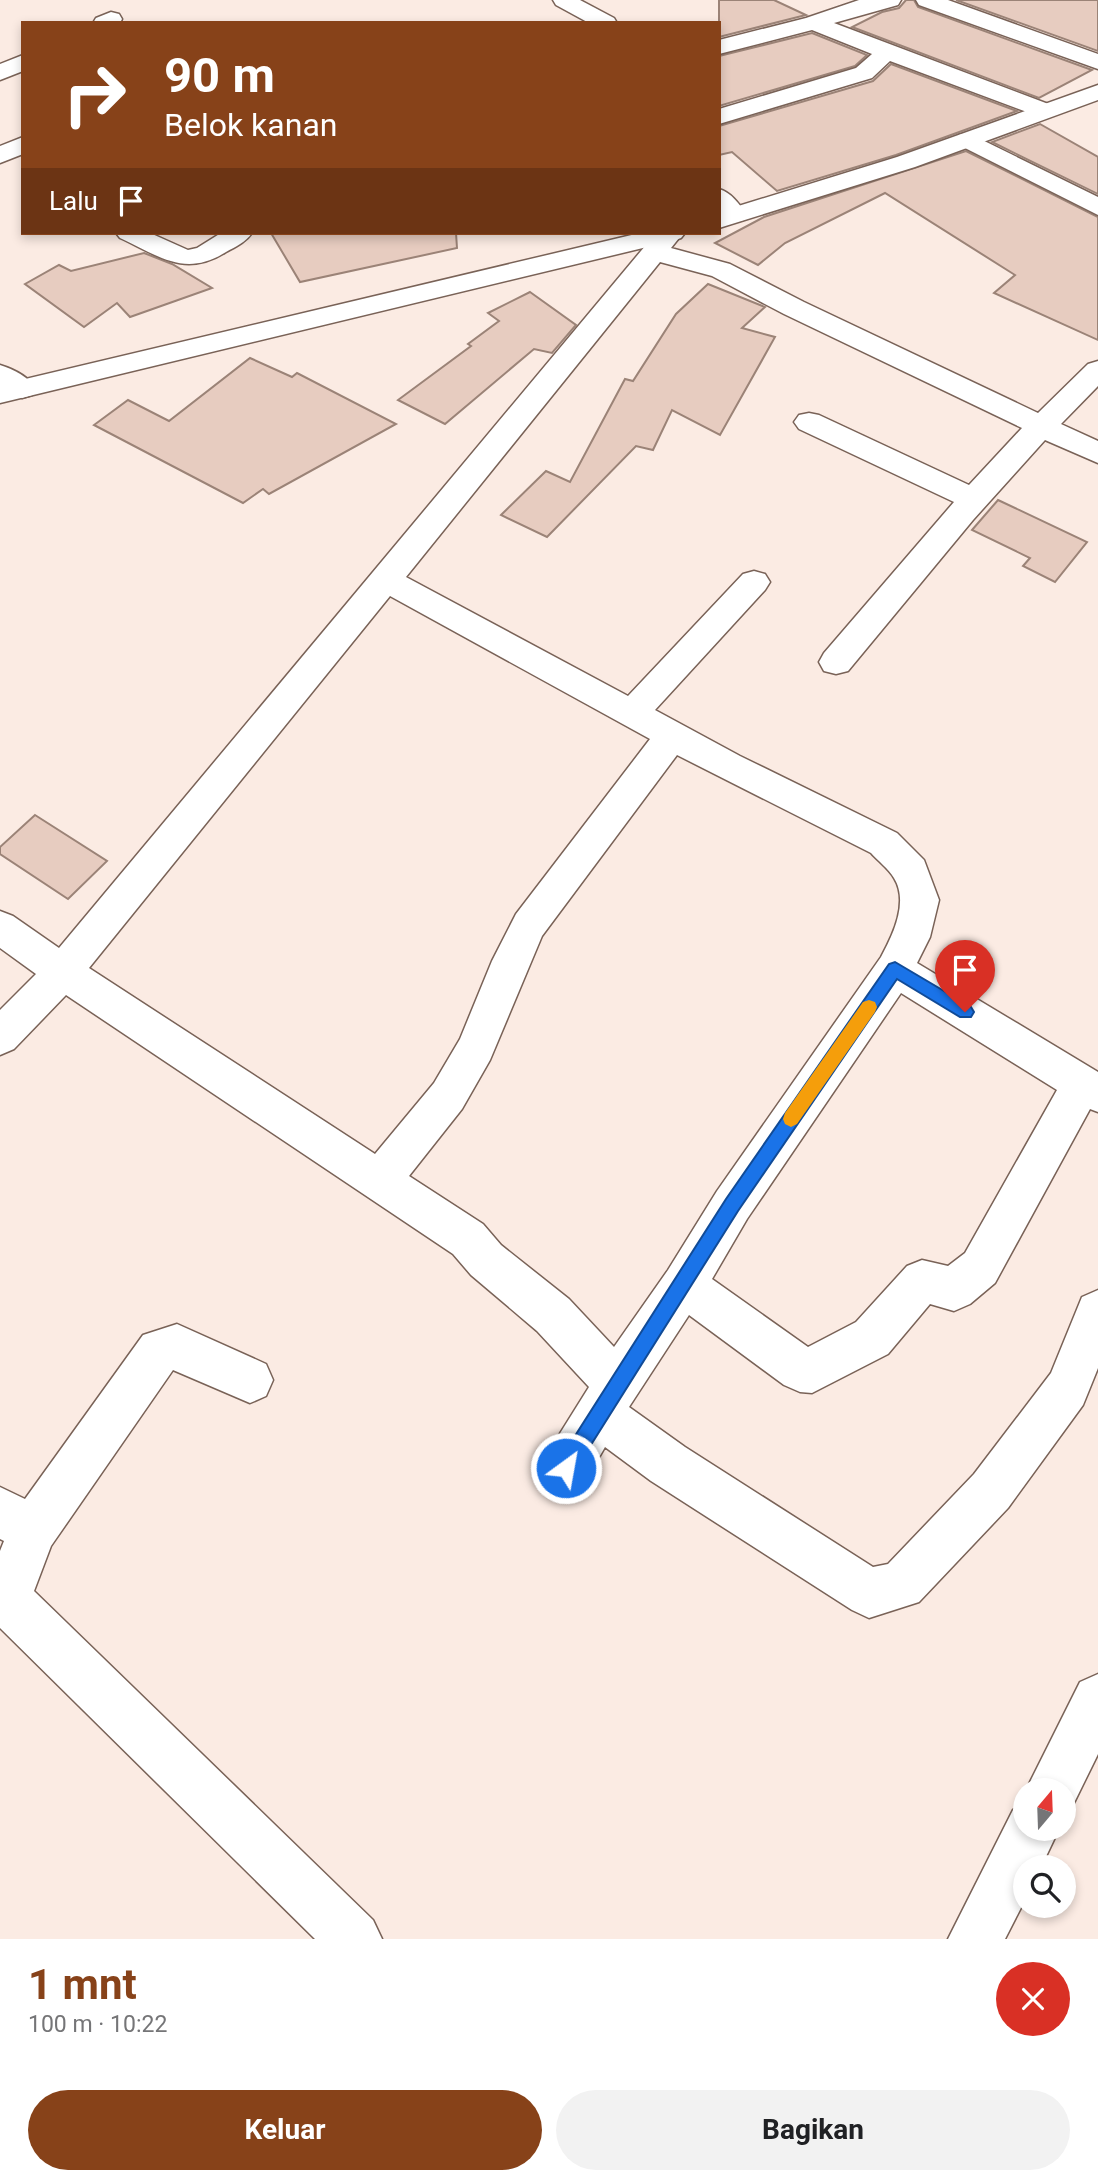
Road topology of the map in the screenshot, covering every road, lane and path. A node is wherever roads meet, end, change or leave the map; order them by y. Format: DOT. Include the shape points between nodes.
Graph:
graph roads {
  1 [pos="564,0"];
  2 [pos="890,0"];
  3 [pos="927,0"];
  4 [pos="602,21"];
  5 [pos="814,23"];
  6 [pos="721,46"];
  7 [pos="887,52"];
  8 [pos="1098,62"];
  9 [pos="21,63"];
  10 [pos="0,73"];
  11 [pos="1098,92"];
  12 [pos="1043,110"];
  13 [pos="721,116"];
  14 [pos="968,140"];
  15 [pos="21,145"];
  16 [pos="0,156"];
  17 [pos="1098,207"];
  18 [pos="724,211"];
  19 [pos="133,235"];
  20 [pos="236,235"];
  21 [pos="666,239"];
  22 [pos="1098,370"];
  23 [pos="7,386"];
  24 [pos="808,422"];
  25 [pos="1040,424"];
  26 [pos="1098,453"];
  27 [pos="973,499"];
  28 [pos="386,580"];
  29 [pos="754,582"];
  30 [pos="836,662"];
  31 [pos="632,714"];
  32 [pos="672,736"];
  33 [pos="0,927"];
  34 [pos="895,969"];
  35 [pos="63,972"];
  36 [pos="0,1037"];
  37 [pos="1090,1089"];
  38 [pos="380,1181"];
  39 [pos="684,1285"];
  40 [pos="1098,1312"];
  41 [pos="250,1380"];
  42 [pos="608,1399"];
  43 [pos="566,1468"];
  44 [pos="16,1521"];
  45 [pos="1098,1700"];
  46 [pos="1058,1778"];
  47 [pos="1026,1841"];
  48 [pos="354,1939"];
  49 [pos="976,1939"];
  1 -- 4 [label="street"];
  2 -- 5 [label="street"];
  3 -- 8 [label="street"];
  5 -- 6 [label="street"];
  5 -- 7 [label="street"];
  7 -- 12 [label="street"];
  7 -- 13 [label="street" via="864,73"];
  9 -- 10 [label="street"];
  11 -- 12 [label="street"];
  12 -- 14 [label="street"];
  14 -- 17 [label="street"];
  14 -- 18 [label="street" via="906,162"];
  15 -- 16 [label="street"];
  19 -- 20 [label="street" via="185,258 205,254"];
  21 -- 23 [label="street"];
  21 -- 25 [label="street" via="794,307"];
  21 -- 28 [label="street"];
  22 -- 25 [label="street"];
  24 -- 27 [label="street"];
  25 -- 26 [label="street"];
  25 -- 27 [label="street"];
  27 -- 30 [label="street"];
  28 -- 31 [label="street"];
  28 -- 35 [label="street"];
  29 -- 31 [label="street"];
  31 -- 32 [label="street"];
  32 -- 34 [label="street" via="884,843 893,852 911,871 920,900 911,937"];
  32 -- 38 [label="street" via="529,925 469,1060 448,1096"];
  33 -- 35 [label="street"];
  34 -- 37 [label="street"];
  34 -- 39 [label="street" via="732,1205"];
  35 -- 36 [label="street"];
  35 -- 38 [label="street"];
  37 -- 39 [label="street" via="980,1268 954,1289 922,1281 872,1338 813,1370 800,1369"];
  38 -- 42 [label="street" via="468,1239 486,1260 554,1315"];
  39 -- 42 [label="street"];
  40 -- 42 [label="street" via="1067,1389 991,1491 902,1585 869,1592 668,1464"];
  41 -- 44 [label="street" via="177,1346 159,1351"];
  42 -- 43 [label="street"];
  44 -- 48 [label="street" via="6,1600"];
  45 -- 46 [label="street"];
  47 -- 49 [label="street"];
}
